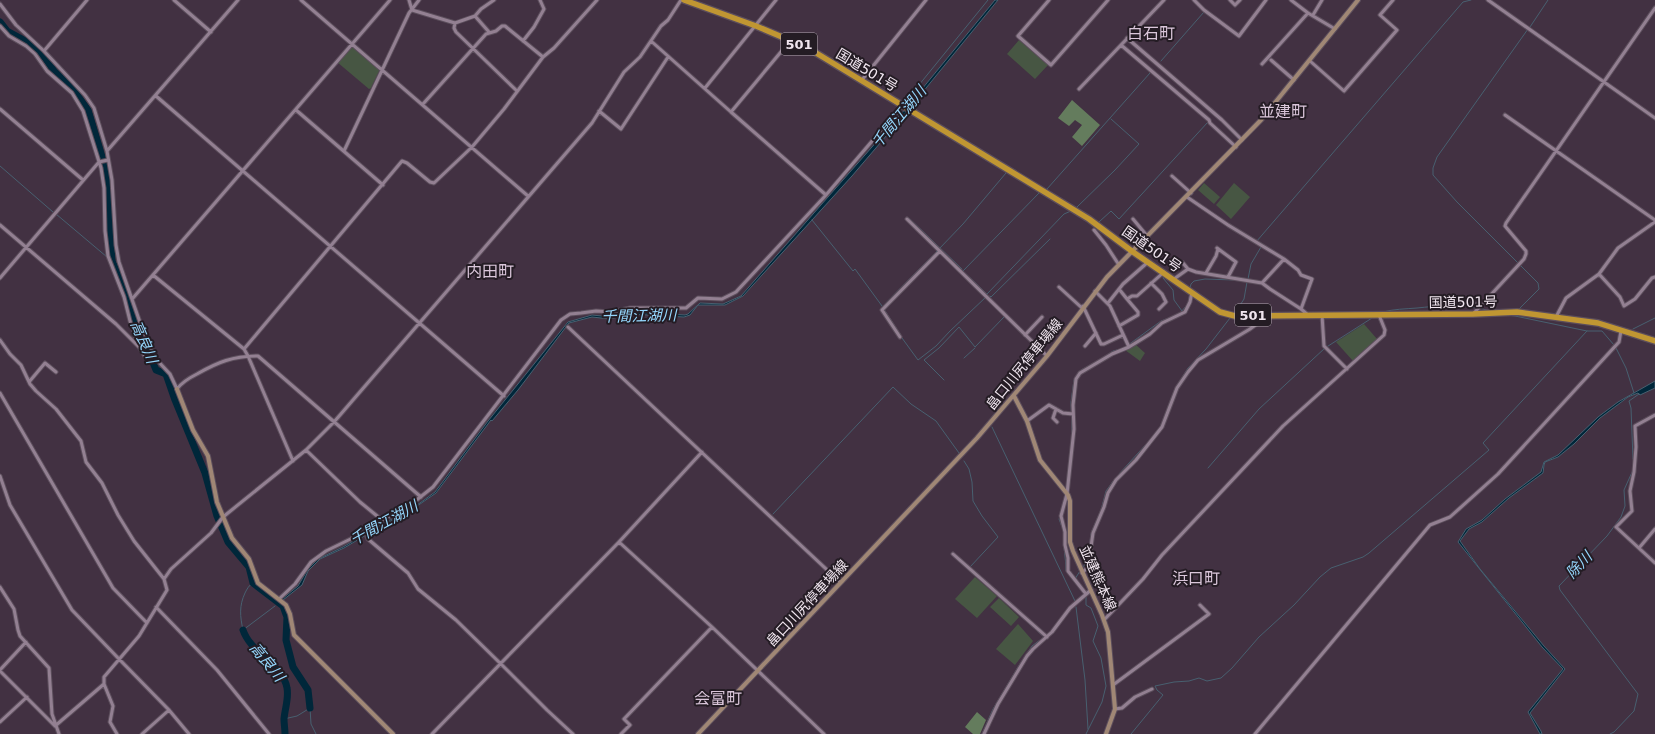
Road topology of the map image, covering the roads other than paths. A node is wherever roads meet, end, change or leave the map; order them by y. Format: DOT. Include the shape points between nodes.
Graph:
graph roads {
  1 [pos="87,0"];
  2 [pos="174,0"];
  3 [pos="238,0"];
  4 [pos="301,0"];
  5 [pos="390,0"];
  6 [pos="409,0"];
  7 [pos="419,0"];
  8 [pos="494,0"];
  9 [pos="540,0"];
  10 [pos="597,0"];
  11 [pos="681,0"];
  12 [pos="684,0"];
  13 [pos="776,0"];
  14 [pos="926,0"];
  15 [pos="1049,0"];
  16 [pos="1108,0"];
  17 [pos="1164,0"];
  18 [pos="1194,0"];
  19 [pos="1230,0"];
  20 [pos="1240,0"];
  21 [pos="1266,0"];
  22 [pos="1291,0"];
  23 [pos="1322,0"];
  24 [pos="1358,0"];
  25 [pos="1393,0"];
  26 [pos="1488,0"];
  27 [pos="488,2"];
  28 [pos="0,4"];
  29 [pos="1655,8"];
  30 [pos="412,10"];
  31 [pos="1308,13"];
  32 [pos="1313,15"];
  33 [pos="475,16"];
  34 [pos="455,23"];
  35 [pos="0,26"];
  36 [pos="756,26"];
  37 [pos="1335,29"];
  38 [pos="211,32"];
  39 [pos="489,32"];
  40 [pos="1128,38"];
  41 [pos="790,40"];
  42 [pos="523,41"];
  43 [pos="651,41"];
  44 [pos="352,44"];
  45 [pos="1121,45"];
  46 [pos="472,49"];
  47 [pos="44,50"];
  48 [pos="543,57"];
  49 [pos="668,57"];
  50 [pos="1271,60"];
  51 [pos="1310,61"];
  52 [pos="1262,64"];
  53 [pos="381,69"];
  54 [pos="1294,80"];
  55 [pos="861,81"];
  56 [pos="1604,82"];
  57 [pos="705,88"];
  58 [pos="1079,89"];
  59 [pos="517,91"];
  60 [pos="156,96"];
  61 [pos="423,104"];
  62 [pos="905,108"];
  63 [pos="0,109"];
  64 [pos="296,110"];
  65 [pos="600,111"];
  66 [pos="731,112"];
  67 [pos="1505,115"];
  68 [pos="1655,118"];
  69 [pos="1242,140"];
  70 [pos="472,147"];
  71 [pos="1236,147"];
  72 [pos="107,151"];
  73 [pos="344,151"];
  74 [pos="1556,151"];
  75 [pos="108,160"];
  76 [pos="99,162"];
  77 [pos="242,171"];
  78 [pos="1172,176"];
  79 [pos="83,180"];
  80 [pos="383,185"];
  81 [pos="1191,193"];
  82 [pos="826,195"];
  83 [pos="528,196"];
  84 [pos="1187,196"];
  85 [pos="907,219"];
  86 [pos="1133,219"];
  87 [pos="1655,221"];
  88 [pos="0,225"];
  89 [pos="1094,230"];
  90 [pos="1148,237"];
  91 [pos="26,247"];
  92 [pos="330,248"];
  93 [pos="940,251"];
  94 [pos="1133,252"];
  95 [pos="1284,259"];
  96 [pos="1148,262"];
  97 [pos="1184,263"];
  98 [pos="1119,265"];
  99 [pos="1188,269"];
  100 [pos="1164,272"];
  101 [pos="1206,273"];
  102 [pos="1599,274"];
  103 [pos="153,275"];
  104 [pos="1228,277"];
  105 [pos="1655,277"];
  106 [pos="0,278"];
  107 [pos="1174,279"];
  108 [pos="1152,282"];
  109 [pos="1262,282"];
  110 [pos="1059,287"];
  111 [pos="1119,289"];
  112 [pos="1095,291"];
  113 [pos="1192,292"];
  114 [pos="133,298"];
  115 [pos="1127,299"];
  116 [pos="1108,303"];
  117 [pos="1440,303"];
  118 [pos="1482,305"];
  119 [pos="1083,307"];
  120 [pos="1159,309"];
  121 [pos="1301,309"];
  122 [pos="1473,314"];
  123 [pos="1262,315"];
  124 [pos="1308,315"];
  125 [pos="1322,315"];
  126 [pos="1379,315"];
  127 [pos="1042,317"];
  128 [pos="1555,318"];
  129 [pos="418,323"];
  130 [pos="1120,326"];
  131 [pos="568,327"];
  132 [pos="1621,331"];
  133 [pos="1096,333"];
  134 [pos="1025,335"];
  135 [pos="1124,335"];
  136 [pos="900,337"];
  137 [pos="0,340"];
  138 [pos="1655,341"];
  139 [pos="1085,346"];
  140 [pos="1128,346"];
  141 [pos="140,347"];
  142 [pos="244,349"];
  143 [pos="248,356"];
  144 [pos="1047,356"];
  145 [pos="156,359"];
  146 [pos="1347,369"];
  147 [pos="56,372"];
  148 [pos="29,382"];
  149 [pos="177,389"];
  150 [pos="0,393"];
  151 [pos="504,396"];
  152 [pos="1014,396"];
  153 [pos="1056,409"];
  154 [pos="1073,414"];
  155 [pos="1655,415"];
  156 [pos="1027,421"];
  157 [pos="334,422"];
  158 [pos="1056,422"];
  159 [pos="306,450"];
  160 [pos="702,452"];
  161 [pos="293,461"];
  162 [pos="0,476"];
  163 [pos="1067,494"];
  164 [pos="421,497"];
  165 [pos="223,517"];
  166 [pos="382,520"];
  167 [pos="1655,529"];
  168 [pos="365,532"];
  169 [pos="619,542"];
  170 [pos="1639,548"];
  171 [pos="953,554"];
  172 [pos="1655,564"];
  173 [pos="1082,573"];
  174 [pos="164,579"];
  175 [pos="840,582"];
  176 [pos="0,587"];
  177 [pos="1091,590"];
  178 [pos="1085,595"];
  179 [pos="280,599"];
  180 [pos="1200,605"];
  181 [pos="156,608"];
  182 [pos="1104,620"];
  183 [pos="147,622"];
  184 [pos="712,627"];
  185 [pos="1047,637"];
  186 [pos="26,642"];
  187 [pos="118,659"];
  188 [pos="501,664"];
  189 [pos="0,671"];
  190 [pos="758,671"];
  191 [pos="104,684"];
  192 [pos="1113,685"];
  193 [pos="1152,689"];
  194 [pos="27,697"];
  195 [pos="169,710"];
  196 [pos="1115,710"];
  197 [pos="0,722"];
  198 [pos="55,726"];
  199 [pos="59,734"];
  200 [pos="117,734"];
  201 [pos="142,734"];
  202 [pos="189,734"];
  203 [pos="269,734"];
  204 [pos="393,734"];
  205 [pos="432,734"];
  206 [pos="573,734"];
  207 [pos="621,734"];
  208 [pos="698,734"];
  209 [pos="824,734"];
  210 [pos="984,734"];
  211 [pos="1106,734"];
  212 [pos="1254,734"];
  1 -- 47 [label="street"];
  2 -- 38 [label="street"];
  3 -- 38 [label="street"];
  4 -- 44 [label="street"];
  5 -- 44 [label="street"];
  6 -- 30 [label="street"];
  7 -- 30 [label="street"];
  8 -- 27 [label="street"];
  9 -- 42 [label="street" via="544,9"];
  10 -- 48 [label="street"];
  11 -- 43 [label="street"];
  12 -- 36 [label="highway, 国道501号 / 501"];
  13 -- 36 [label="street"];
  14 -- 55 [label="street"];
  15 -- 16 [label="street" via="1018,36 1051,64"];
  17 -- 40 [label="street"];
  18 -- 21 [label="street" via="1239,36"];
  19 -- 20 [label="street" via="1236,5"];
  22 -- 31 [label="street"];
  23 -- 32 [label="street"];
  24 -- 37 [label="main road, 畠口川尻停車場線"];
  25 -- 51 [label="street" via="1380,16 1397,30 1344,91"];
  26 -- 56 [label="street"];
  27 -- 33 [label="street"];
  28 -- 47 [label="street" via="16,25"];
  29 -- 56 [label="street"];
  30 -- 34 [label="street"];
  30 -- 53 [label="street"];
  31 -- 32 [label="street"];
  31 -- 52 [label="street"];
  32 -- 37 [label="street"];
  33 -- 34 [label="street"];
  33 -- 39 [label="street"];
  34 -- 46 [label="street" via="456,32"];
  35 -- 76 [label="street" via="9,36 35,54 47,71 75,98"];
  36 -- 41 [label="highway, 国道501号 / 501"];
  36 -- 57 [label="street"];
  37 -- 51 [label="main road, 畠口川尻停車場線"];
  38 -- 60 [label="street"];
  39 -- 42 [label="street" via="505,26"];
  39 -- 46 [label="street"];
  40 -- 45 [label="street"];
  40 -- 69 [label="street"];
  41 -- 55 [label="highway, 国道501号 / 501" via="808,48"];
  41 -- 66 [label="street"];
  42 -- 48 [label="street"];
  43 -- 49 [label="street"];
  43 -- 65 [label="street" via="624,72"];
  44 -- 53 [label="street"];
  44 -- 64 [label="street"];
  45 -- 58 [label="street"];
  45 -- 71 [label="street" via="1209,120"];
  46 -- 59 [label="street"];
  46 -- 61 [label="street"];
  47 -- 72 [label="street" via="94,108"];
  48 -- 59 [label="street"];
  49 -- 57 [label="street"];
  49 -- 65 [label="street" via="621,129"];
  50 -- 54 [label="street"];
  51 -- 54 [label="main road, 畠口川尻停車場線"];
  53 -- 61 [label="street"];
  53 -- 73 [label="street"];
  54 -- 69 [label="main road, 畠口川尻停車場線"];
  55 -- 62 [label="highway, 国道501号 / 501"];
  56 -- 68 [label="street"];
  56 -- 74 [label="street"];
  57 -- 66 [label="street"];
  59 -- 70 [label="street"];
  60 -- 72 [label="street"];
  60 -- 77 [label="street"];
  61 -- 70 [label="street"];
  62 -- 82 [label="street"];
  62 -- 94 [label="highway, 国道501号 / 501" via="1076,210"];
  63 -- 79 [label="street"];
  64 -- 73 [label="street"];
  64 -- 77 [label="street"];
  65 -- 83 [label="street"];
  66 -- 82 [label="street"];
  67 -- 74 [label="street"];
  69 -- 71 [label="main road, 畠口川尻停車場線"];
  70 -- 80 [label="street" via="434,183 403,161"];
  70 -- 83 [label="street"];
  71 -- 81 [label="main road, 畠口川尻停車場線"];
  72 -- 75 [label="street"];
  73 -- 80 [label="street"];
  74 -- 87 [label="street"];
  74 -- 118 [label="street" via="1505,226 1526,250 1524,259"];
  75 -- 76 [label="street"];
  75 -- 114 [label="street" via="119,262"];
  76 -- 79 [label="street"];
  76 -- 141 [label="street" via="104,188 108,256"];
  77 -- 92 [label="street"];
  77 -- 103 [label="street"];
  78 -- 81 [label="street"];
  79 -- 91 [label="street"];
  80 -- 92 [label="street"];
  81 -- 84 [label="main road, 畠口川尻停車場線"];
  82 -- 151 [label="street" via="736,292 722,299 698,298 686,308 630,308 611,312 570,314 561,320"];
  83 -- 129 [label="street"];
  84 -- 90 [label="main road, 畠口川尻停車場線"];
  84 -- 95 [label="street"];
  85 -- 93 [label="street"];
  86 -- 90 [label="street"];
  87 -- 102 [label="street" via="1618,248"];
  88 -- 91 [label="street"];
  89 -- 98 [label="street"];
  90 -- 94 [label="main road, 畠口川尻停車場線"];
  91 -- 106 [label="street"];
  91 -- 141 [label="street"];
  92 -- 129 [label="street"];
  92 -- 142 [label="street"];
  93 -- 134 [label="street"];
  93 -- 136 [label="street" via="882,310"];
  94 -- 96 [label="highway, 国道501号 / 501"];
  94 -- 98 [label="main road, 畠口川尻停車場線"];
  95 -- 109 [label="street"];
  95 -- 121 [label="street" via="1301,275 1312,279"];
  96 -- 100 [label="highway, 国道501号 / 501"];
  96 -- 111 [label="street"];
  97 -- 99 [label="street"];
  98 -- 112 [label="main road, 畠口川尻停車場線"];
  99 -- 101 [label="street"];
  99 -- 107 [label="street"];
  100 -- 107 [label="highway, 国道501号 / 501"];
  100 -- 108 [label="street"];
  101 -- 104 [label="street"];
  101 -- 104 [label="street" via="1216,256 1217,249 1236,262"];
  102 -- 105 [label="street" via="1620,297 1624,306 1635,299"];
  102 -- 128 [label="street" via="1566,298"];
  103 -- 114 [label="street"];
  103 -- 142 [label="street"];
  104 -- 109 [label="street"];
  107 -- 113 [label="highway, 国道501号 / 501"];
  108 -- 115 [label="street" via="1137,296"];
  108 -- 120 [label="street" via="1166,302"];
  109 -- 121 [label="street"];
  110 -- 119 [label="street"];
  111 -- 115 [label="street"];
  111 -- 116 [label="street"];
  112 -- 116 [label="street"];
  112 -- 119 [label="main road, 畠口川尻停車場線"];
  113 -- 123 [label="highway, 国道501号 / 501" via="1225,314"];
  113 -- 140 [label="street" via="1185,312 1162,323 1150,334"];
  114 -- 145 [label="street" via="142,328"];
  115 -- 130 [label="street" via="1138,315"];
  116 -- 130 [label="street"];
  117 -- 118 [label="street" via="1458,301"];
  118 -- 122 [label="street"];
  119 -- 133 [label="street"];
  119 -- 144 [label="main road, 畠口川尻停車場線"];
  121 -- 124 [label="street"];
  122 -- 126 [label="highway, 国道501号 / 501"];
  122 -- 128 [label="highway, 国道501号 / 501" via="1518,312"];
  123 -- 124 [label="highway, 国道501号 / 501"];
  123 -- 173 [label="street" via="1258,323 1198,360 1188,372 1177,388 1162,427 1116,480 1108,493 1093,533 1088,567"];
  124 -- 125 [label="highway, 国道501号 / 501"];
  125 -- 126 [label="highway, 国道501号 / 501"];
  125 -- 146 [label="street" via="1324,346"];
  126 -- 146 [label="street" via="1385,330 1384,335"];
  127 -- 134 [label="street"];
  128 -- 132 [label="highway, 国道501号 / 501" via="1598,323"];
  129 -- 151 [label="street"];
  129 -- 157 [label="street"];
  130 -- 135 [label="street"];
  131 -- 160 [label="street"];
  132 -- 138 [label="highway, 国道501号 / 501"];
  132 -- 212 [label="street" via="1619,342 1498,474 1450,517 1430,525"];
  133 -- 135 [label="street" via="1101,344"];
  133 -- 139 [label="street"];
  134 -- 144 [label="street"];
  135 -- 140 [label="street"];
  137 -- 148 [label="street" via="21,365"];
  140 -- 154 [label="street" via="1080,373 1076,379"];
  141 -- 145 [label="street" via="146,358 150,361"];
  142 -- 143 [label="street"];
  143 -- 149 [label="street" via="217,363 181,383"];
  143 -- 157 [label="street" via="258,356"];
  143 -- 161 [label="street"];
  144 -- 152 [label="main road, 畠口川尻停車場線"];
  145 -- 149 [label="street" via="170,374"];
  146 -- 182 [label="street" via="1283,426"];
  147 -- 148 [label="street" via="45,363"];
  148 -- 174 [label="street" via="36,392 56,409 81,442 86,462 102,483 134,541"];
  149 -- 165 [label="main road" via="193,430 208,456 215,494"];
  150 -- 183 [label="street" via="113,588"];
  151 -- 164 [label="street" via="433,487"];
  152 -- 156 [label="main road, 並建熊本線"];
  152 -- 175 [label="main road, 畠口川尻停車場線"];
  153 -- 154 [label="street"];
  153 -- 156 [label="street" via="1049,405"];
  153 -- 158 [label="street" via="1053,418"];
  154 -- 163 [label="street" via="1074,430"];
  155 -- 170 [label="street" via="1635,426 1636,460 1630,491 1632,511 1616,527"];
  156 -- 163 [label="main road, 並建熊本線" via="1040,460"];
  157 -- 159 [label="street"];
  157 -- 164 [label="street"];
  159 -- 161 [label="street"];
  159 -- 166 [label="street"];
  160 -- 169 [label="street"];
  160 -- 175 [label="street"];
  161 -- 165 [label="street"];
  162 -- 187 [label="street" via="10,505 72,610"];
  163 -- 173 [label="main road, 並建熊本線" via="1070,509 1070,542"];
  163 -- 178 [label="street" via="1061,521 1065,532 1068,571"];
  164 -- 166 [label="street"];
  165 -- 174 [label="street" via="211,533 171,569"];
  165 -- 179 [label="main road" via="232,538 249,559 258,583"];
  166 -- 168 [label="street"];
  167 -- 170 [label="street"];
  168 -- 179 [label="street" via="326,551 311,562"];
  168 -- 188 [label="street" via="368,539 408,572 418,589 456,620"];
  169 -- 184 [label="street"];
  169 -- 188 [label="street"];
  170 -- 172 [label="street"];
  171 -- 185 [label="street"];
  173 -- 177 [label="main road, 並建熊本線"];
  174 -- 181 [label="street" via="166,590"];
  175 -- 190 [label="main road, 畠口川尻停車場線"];
  176 -- 186 [label="street" via="13,606 19,633"];
  177 -- 178 [label="street"];
  177 -- 182 [label="main road, 並建熊本線"];
  178 -- 185 [label="street" via="1070,608"];
  179 -- 204 [label="main road" via="288,608 294,635"];
  180 -- 192 [label="street" via="1209,614"];
  181 -- 183 [label="street"];
  181 -- 203 [label="street" via="217,670"];
  182 -- 192 [label="main road, 並建熊本線" via="1108,632"];
  183 -- 187 [label="street" via="139,636"];
  184 -- 190 [label="street"];
  184 -- 207 [label="street" via="624,719 630,724"];
  185 -- 210 [label="street" via="1027,656 998,704"];
  186 -- 189 [label="street"];
  186 -- 198 [label="street" via="49,668"];
  187 -- 191 [label="street" via="106,673"];
  187 -- 195 [label="street"];
  188 -- 205 [label="street"];
  188 -- 206 [label="street"];
  189 -- 194 [label="street"];
  190 -- 208 [label="main road, 畠口川尻停車場線"];
  190 -- 209 [label="street"];
  191 -- 198 [label="street"];
  191 -- 200 [label="street" via="113,706 110,722"];
  192 -- 196 [label="main road, 並建熊本線"];
  193 -- 196 [label="street"];
  194 -- 197 [label="street"];
  194 -- 198 [label="street"];
  195 -- 201 [label="street"];
  195 -- 202 [label="street"];
  196 -- 211 [label="main road, 並建熊本線"];
  198 -- 199 [label="street"];
}
